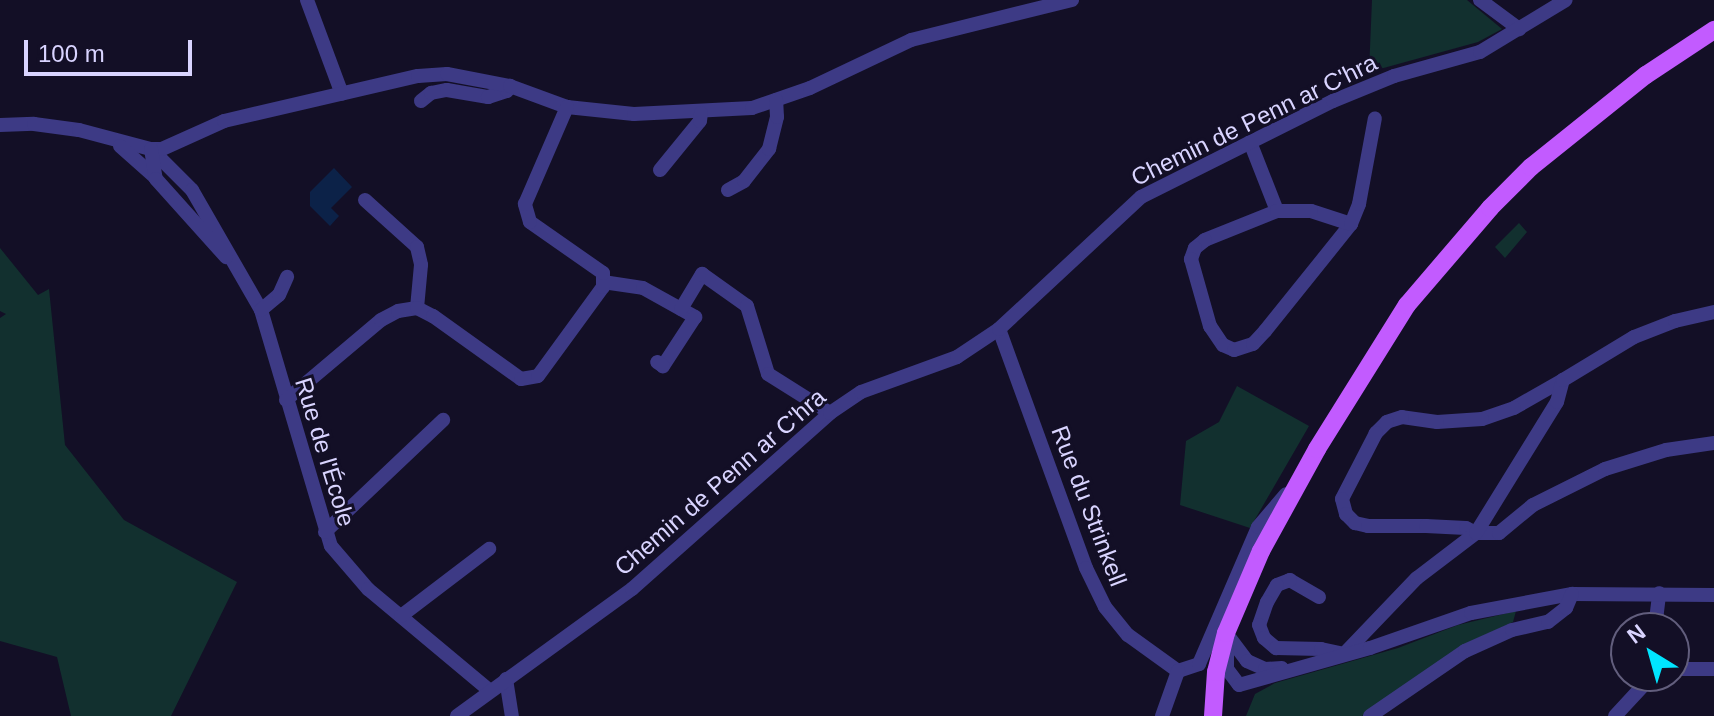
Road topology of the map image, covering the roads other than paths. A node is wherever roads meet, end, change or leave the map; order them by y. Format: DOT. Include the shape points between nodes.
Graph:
graph roads {
  1 [pos="307,0"];
  2 [pos="1072,0"];
  3 [pos="1480,0"];
  4 [pos="1566,0"];
  5 [pos="1519,29"];
  6 [pos="1714,30"];
  7 [pos="510,86"];
  8 [pos="342,94"];
  9 [pos="776,100"];
  10 [pos="421,101"];
  11 [pos="567,107"];
  12 [pos="701,113"];
  13 [pos="1375,118"];
  14 [pos="0,125"];
  15 [pos="79,130"];
  16 [pos="1250,142"];
  17 [pos="151,149"];
  18 [pos="660,170"];
  19 [pos="156,179"];
  20 [pos="728,190"];
  21 [pos="365,200"];
  22 [pos="1277,211"];
  23 [pos="1351,224"];
  24 [pos="232,262"];
  25 [pos="287,277"];
  26 [pos="603,278"];
  27 [pos="417,308"];
  28 [pos="681,309"];
  29 [pos="261,310"];
  30 [pos="1714,312"];
  31 [pos="999,329"];
  32 [pos="657,362"];
  33 [pos="1563,380"];
  34 [pos="286,400"];
  35 [pos="830,413"];
  36 [pos="443,420"];
  37 [pos="1714,443"];
  38 [pos="1304,472"];
  39 [pos="325,532"];
  40 [pos="1476,533"];
  41 [pos="489,549"];
  42 [pos="1659,593"];
  43 [pos="1572,594"];
  44 [pos="1714,595"];
  45 [pos="1319,597"];
  46 [pos="1657,612"];
  47 [pos="401,616"];
  48 [pos="1226,633"];
  49 [pos="1344,654"];
  50 [pos="1301,666"];
  51 [pos="1690,669"];
  52 [pos="1714,669"];
  53 [pos="1178,671"];
  54 [pos="506,679"];
  55 [pos="1239,685"];
  56 [pos="490,691"];
  57 [pos="1637,692"];
  58 [pos="1214,708"];
  59 [pos="457,716"];
  60 [pos="512,716"];
  61 [pos="1162,716"];
  62 [pos="1370,716"];
  63 [pos="1615,716"];
  1 -- 8 [label="street"];
  2 -- 9 [label="street" via="911,40"];
  3 -- 5 [label="street"];
  4 -- 5 [label="street, Chemin de Penn ar C'hra"];
  5 -- 16 [label="street, Chemin de Penn ar C'hra" via="1480,52 1394,76"];
  6 -- 38 [label="main road" via="1579,125 1490,208 1407,305"];
  7 -- 8 [label="street" via="447,74"];
  7 -- 10 [label="street" via="488,97 447,90"];
  7 -- 11 [label="street"];
  8 -- 17 [label="street" via="224,121"];
  9 -- 12 [label="street"];
  9 -- 20 [label="street" via="769,149 744,181"];
  11 -- 12 [label="street"];
  11 -- 26 [label="street" via="525,204 530,222"];
  12 -- 18 [label="street"];
  13 -- 23 [label="street"];
  14 -- 15 [label="street"];
  15 -- 17 [label="street"];
  15 -- 19 [label="street, Rue de l'École" via="129,151"];
  16 -- 22 [label="street"];
  16 -- 31 [label="street, Chemin de Penn ar C'hra" via="1141,197"];
  17 -- 19 [label="street"];
  17 -- 24 [label="street, Rue de l'École" via="192,190"];
  19 -- 24 [label="street, Rue de l'École"];
  21 -- 27 [label="street" via="417,247"];
  22 -- 23 [label="street" via="1311,211"];
  22 -- 23 [label="street" via="1205,240 1191,259 1210,326 1223,345 1234,350 1253,344"];
  24 -- 29 [label="street, Rue de l'École"];
  25 -- 29 [label="street" via="279,295"];
  26 -- 27 [label="street" via="538,376 521,379"];
  26 -- 28 [label="street" via="643,288"];
  27 -- 34 [label="street" via="381,320"];
  28 -- 32 [label="street" via="695,317 663,366"];
  28 -- 35 [label="street" via="702,274 747,306 768,374"];
  29 -- 34 [label="street, Rue de l'École"];
  30 -- 33 [label="street" via="1634,337"];
  31 -- 35 [label="street, Chemin de Penn ar C'hra" via="957,357 861,392"];
  31 -- 53 [label="street, Rue du Strinkell" via="1105,607 1128,635"];
  33 -- 40 [label="street" via="1557,402"];
  33 -- 40 [label="street" via="1482,419 1437,422 1402,417 1387,422 1342,499 1355,523 1466,528"];
  34 -- 39 [label="street, Rue de l'École"];
  35 -- 54 [label="street, Chemin de Penn ar C'hra" via="632,589"];
  36 -- 39 [label="street"];
  37 -- 40 [label="street" via="1666,450 1605,469 1533,505 1499,533"];
  38 -- 48 [label="main road" via="1261,551"];
  38 -- 53 [label="street" via="1258,527 1199,664"];
  39 -- 47 [label="street, Rue de l'École" via="344,564"];
  40 -- 49 [label="street" via="1417,578"];
  41 -- 47 [label="street"];
  42 -- 43 [label="street"];
  42 -- 44 [label="street"];
  42 -- 46 [label="street"];
  43 -- 49 [label="street" via="1471,613"];
  43 -- 62 [label="street" via="1566,608 1548,622 1512,630 1465,651"];
  45 -- 49 [label="street" via="1290,580 1277,585 1259,625 1264,638 1276,648"];
  47 -- 56 [label="street, Rue de l'École"];
  48 -- 50 [label="street" via="1247,661 1265,669"];
  48 -- 55 [label="street" via="1227,669"];
  48 -- 58 [label="main road"];
  49 -- 50 [label="street"];
  50 -- 55 [label="street"];
  51 -- 52 [label="street"];
  53 -- 61 [label="street"];
  54 -- 56 [label="street, Chemin de Penn ar C'hra"];
  54 -- 60 [label="street"];
  55 -- 58 [label="street"];
  56 -- 59 [label="street, Chemin de Penn ar C'hra"];
  57 -- 63 [label="street"];
}
